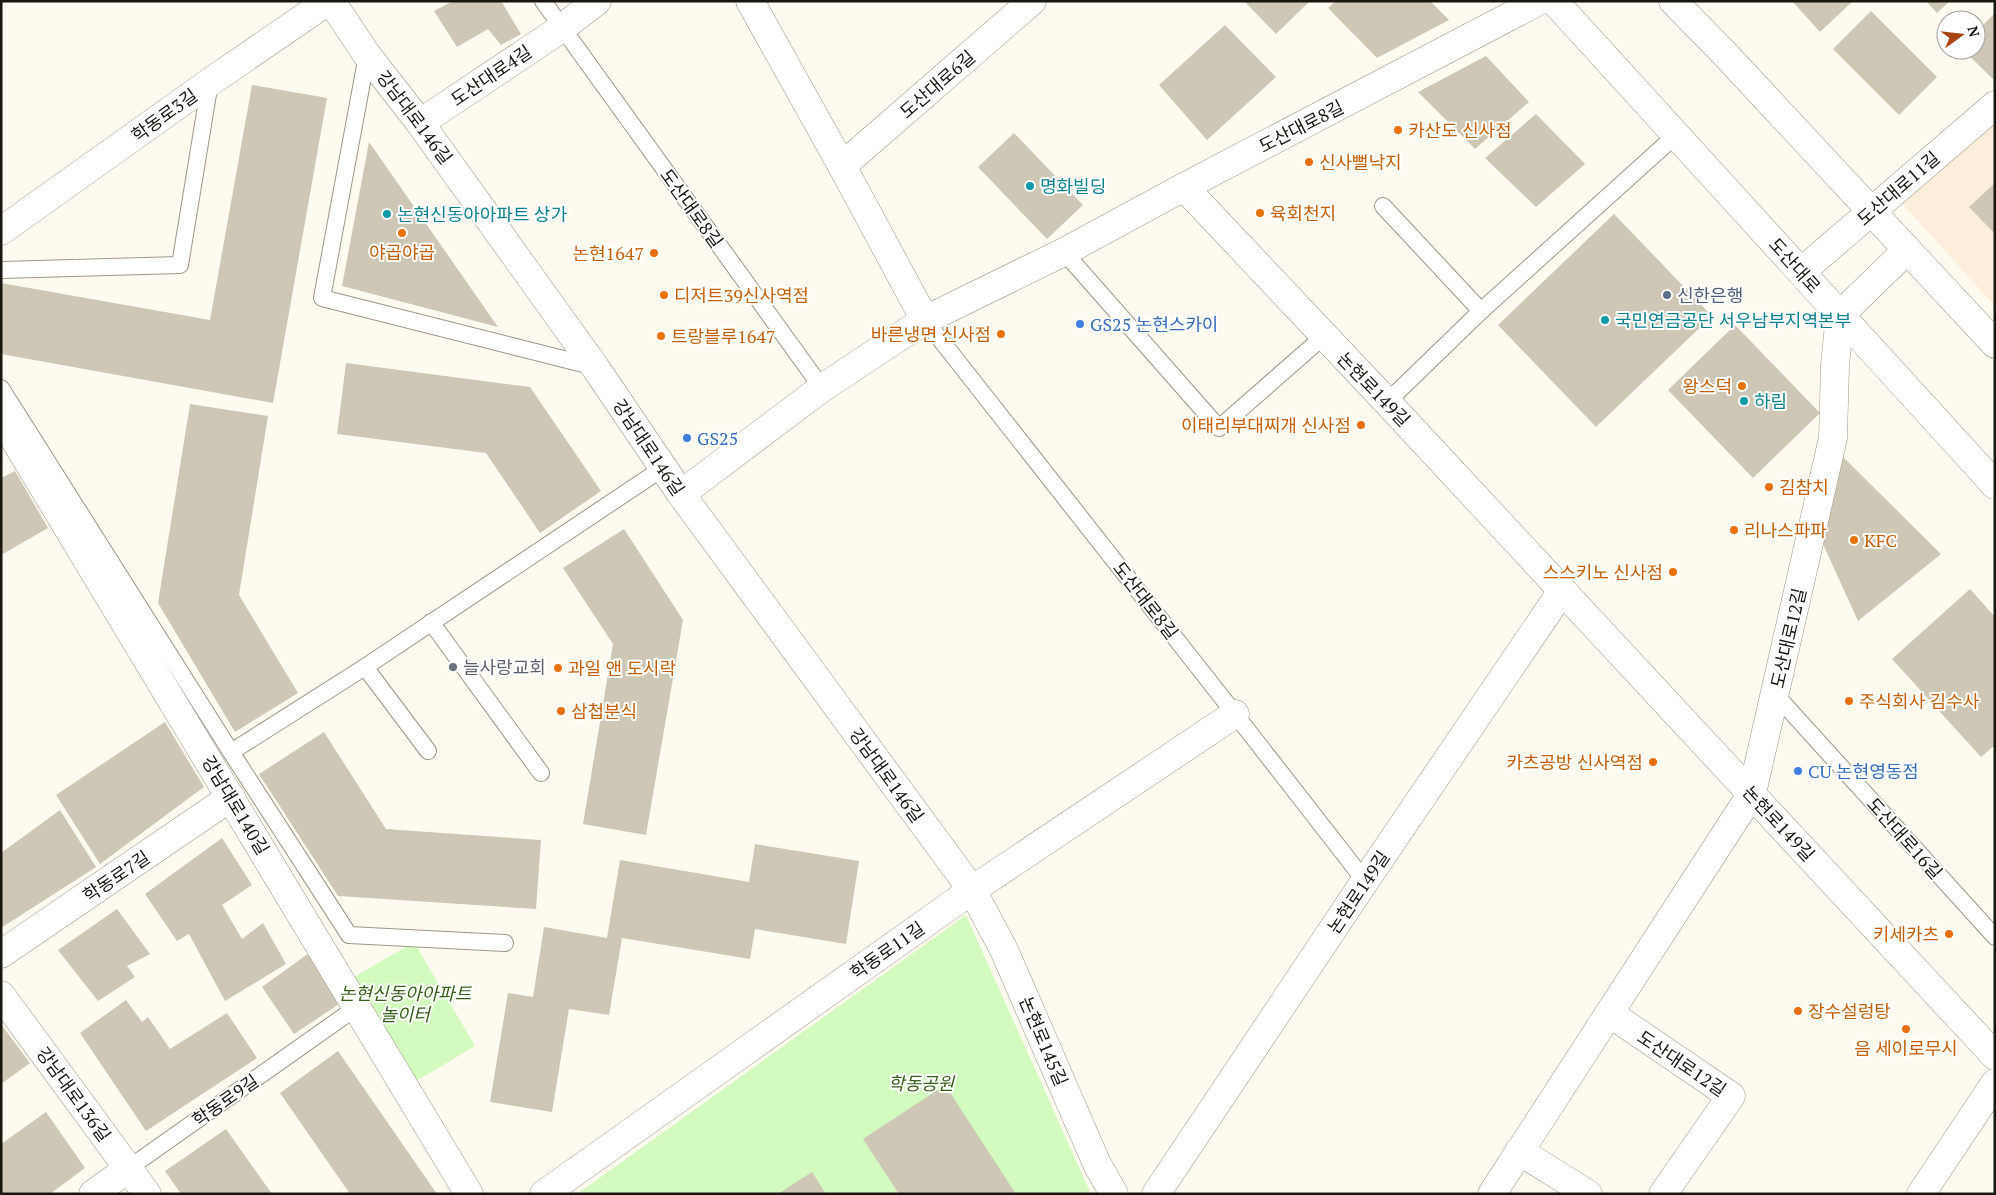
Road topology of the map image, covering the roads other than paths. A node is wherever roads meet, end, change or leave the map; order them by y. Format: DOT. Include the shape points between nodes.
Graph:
graph roads {
  1 [pos="330,1"];
  2 [pos="543,1"];
  3 [pos="597,1"];
  4 [pos="750,1"];
  5 [pos="1032,1"];
  6 [pos="1539,1"];
  7 [pos="1554,1"];
  8 [pos="1673,1"];
  9 [pos="562,28"];
  10 [pos="368,55"];
  11 [pos="210,82"];
  12 [pos="1995,105"];
  13 [pos="420,122"];
  14 [pos="1676,134"];
  15 [pos="842,166"];
  16 [pos="1184,187"];
  17 [pos="1383,206"];
  18 [pos="1870,212"];
  19 [pos="1,231"];
  20 [pos="1907,250"];
  21 [pos="1064,252"];
  22 [pos="1,270"];
  23 [pos="1801,272"];
  24 [pos="1481,311"];
  25 [pos="1840,315"];
  26 [pos="925,320"];
  27 [pos="1324,336"];
  28 [pos="1995,344"];
  29 [pos="595,367"];
  30 [pos="1,388"];
  31 [pos="822,388"];
  32 [pos="1387,402"];
  33 [pos="1,417"];
  34 [pos="664,468"];
  35 [pos="1995,485"];
  36 [pos="681,494"];
  37 [pos="1562,592"];
  38 [pos="431,622"];
  39 [pos="366,666"];
  40 [pos="1775,694"];
  41 [pos="1235,714"];
  42 [pos="428,751"];
  43 [pos="231,752"];
  44 [pos="542,773"];
  45 [pos="1752,793"];
  46 [pos="231,797"];
  47 [pos="1365,881"];
  48 [pos="972,890"];
  49 [pos="1995,937"];
  50 [pos="505,943"];
  51 [pos="1,954"];
  52 [pos="1,995"];
  53 [pos="357,1007"];
  54 [pos="1609,1013"];
  55 [pos="1995,1056"];
  56 [pos="1995,1083"];
  57 [pos="1520,1151"];
  58 [pos="129,1168"];
  59 [pos="1929,1190"];
  60 [pos="92,1194"];
  61 [pos="147,1194"];
  62 [pos="469,1194"];
  63 [pos="544,1194"];
  64 [pos="1114,1194"];
  65 [pos="1156,1194"];
  66 [pos="1492,1194"];
  67 [pos="1588,1194"];
  68 [pos="1663,1194"];
  1 -- 10 [label="street, 강남대로146길"];
  1 -- 11 [label="street, 학동로3길"];
  2 -- 9 [label="lane"];
  3 -- 9 [label="street, 도산대로4길"];
  4 -- 15 [label="street, 도산대로8길"];
  5 -- 15 [label="street, 도산대로6길"];
  6 -- 16 [label="street, 도산대로8길"];
  7 -- 14 [label="street, 도산대로"];
  8 -- 18 [label="street"];
  9 -- 13 [label="street, 도산대로4길"];
  9 -- 31 [label="lane, 도산대로8길"];
  10 -- 13 [label="street, 강남대로146길"];
  10 -- 29 [label="lane" via="322,298"];
  11 -- 19 [label="street, 학동로3길"];
  11 -- 22 [label="lane" via="180,264"];
  12 -- 18 [label="street, 도산대로11길"];
  13 -- 29 [label="street, 강남대로146길"];
  14 -- 23 [label="street, 도산대로"];
  14 -- 24 [label="lane"];
  15 -- 26 [label="street, 도산대로8길"];
  16 -- 21 [label="street, 도산대로8길"];
  16 -- 27 [label="street, 논현로149길"];
  17 -- 24 [label="lane"];
  18 -- 20 [label="street"];
  18 -- 23 [label="street, 도산대로11길"];
  20 -- 25 [label="street"];
  20 -- 28 [label="street"];
  21 -- 26 [label="street, 도산대로8길"];
  21 -- 27 [label="lane" via="1218,428"];
  23 -- 25 [label="street, 도산대로"];
  24 -- 32 [label="lane"];
  25 -- 35 [label="street, 도산대로"];
  25 -- 40 [label="street, 도산대로12길" via="1833,438"];
  26 -- 31 [label="street, 도산대로8길"];
  26 -- 41 [label="lane, 도산대로8길"];
  27 -- 32 [label="street, 논현로149길"];
  29 -- 34 [label="street, 강남대로146길"];
  30 -- 43 [label="lane"];
  31 -- 36 [label="street, 도산대로8길"];
  32 -- 37 [label="street, 논현로149길"];
  33 -- 46 [label="street, 강남대로140길"];
  34 -- 36 [label="street, 강남대로146길"];
  34 -- 38 [label="lane"];
  36 -- 48 [label="street, 강남대로146길"];
  37 -- 45 [label="street, 논현로149길"];
  37 -- 47 [label="street, 논현로149길"];
  38 -- 39 [label="lane"];
  38 -- 44 [label="lane"];
  39 -- 42 [label="lane"];
  39 -- 43 [label="lane"];
  40 -- 45 [label="street, 도산대로12길"];
  40 -- 49 [label="lane, 도산대로16길"];
  41 -- 47 [label="lane, 도산대로8길"];
  41 -- 48 [label="street, 학동로11길"];
  43 -- 50 [label="lane" via="349,935"];
  45 -- 54 [label="street, 도산대로12길"];
  45 -- 55 [label="street, 논현로149길"];
  46 -- 51 [label="street, 학동로7길"];
  46 -- 53 [label="street, 강남대로140길"];
  47 -- 65 [label="street, 논현로149길"];
  48 -- 63 [label="street, 학동로11길"];
  48 -- 64 [label="street, 논현로145길" via="1004,950 1097,1164"];
  52 -- 58 [label="street, 강남대로136길"];
  53 -- 58 [label="lane, 학동로9길"];
  53 -- 62 [label="street, 강남대로140길"];
  54 -- 57 [label="street, 도산대로12길"];
  54 -- 68 [label="street, 도산대로12길" via="1731,1096"];
  56 -- 59 [label="street"];
  57 -- 66 [label="street, 도산대로12길"];
  57 -- 67 [label="street"];
  58 -- 60 [label="street, 학동로9길"];
  58 -- 61 [label="street, 강남대로136길"];
}
